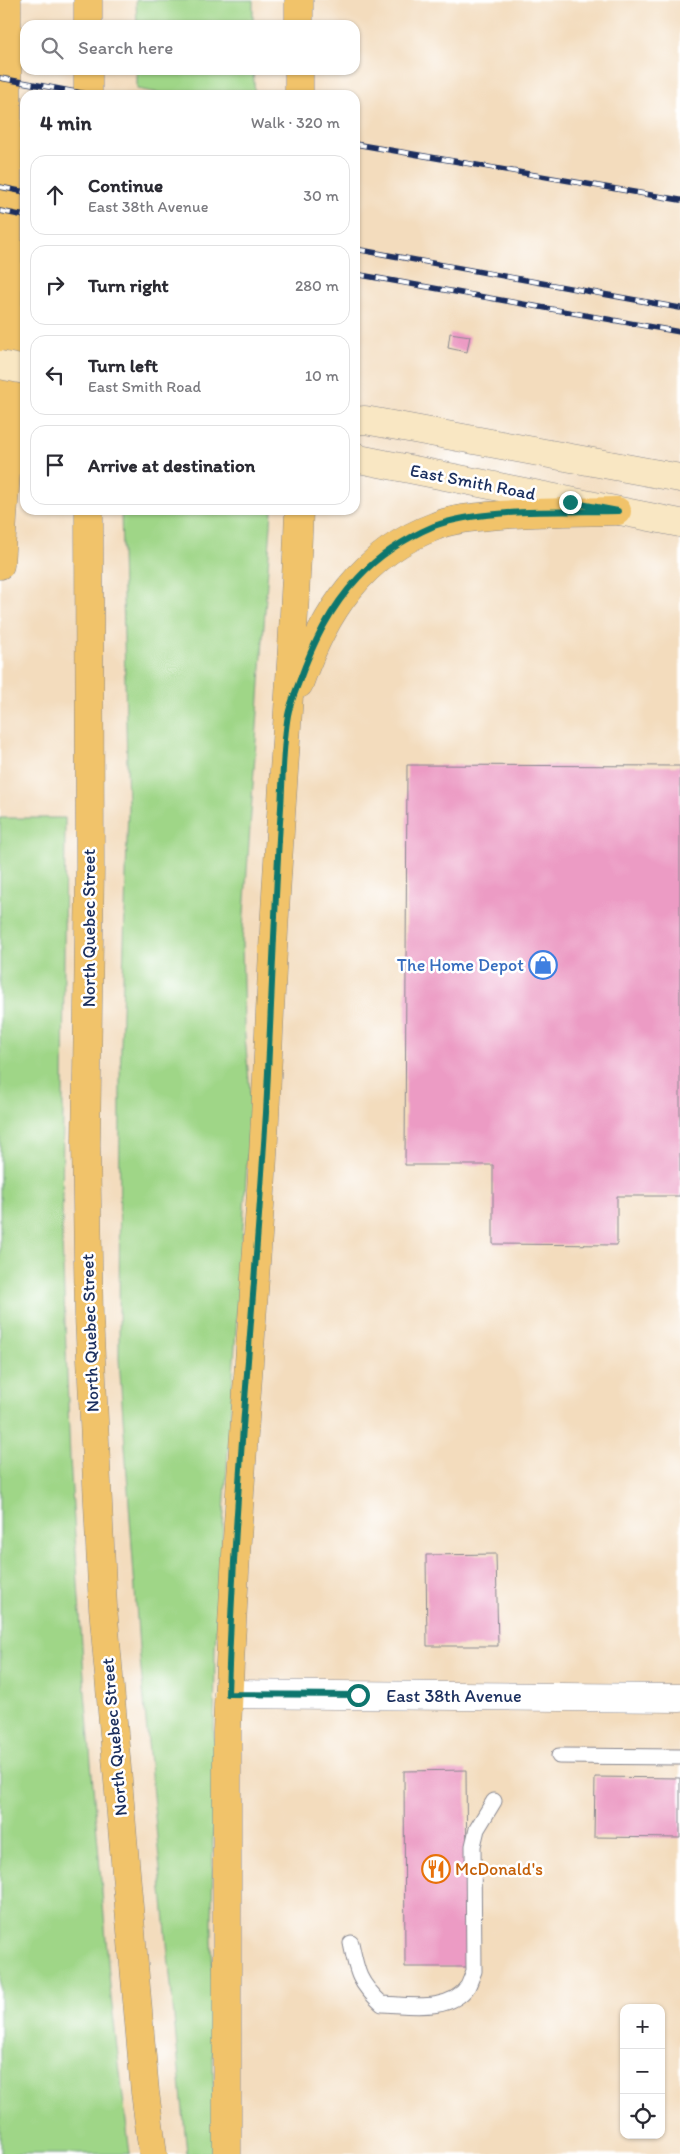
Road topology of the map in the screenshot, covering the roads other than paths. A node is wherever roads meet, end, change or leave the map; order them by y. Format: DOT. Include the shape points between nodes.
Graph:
graph roads {
  1 [pos="7,0"];
  2 [pos="88,0"];
  3 [pos="299,0"];
  4 [pos="88,20"];
  5 [pos="299,20"];
  6 [pos="88,75"];
  7 [pos="299,75"];
  8 [pos="88,90"];
  9 [pos="298,90"];
  10 [pos="0,365"];
  11 [pos="20,369"];
  12 [pos="360,420"];
  13 [pos="360,459"];
  14 [pos="680,478"];
  15 [pos="618,511"];
  16 [pos="89,515"];
  17 [pos="299,515"];
  18 [pos="680,523"];
  19 [pos="0,565"];
  20 [pos="288,713"];
  21 [pos="228,1694"];
  22 [pos="680,1698"];
  23 [pos="559,1756"];
  24 [pos="680,1757"];
  25 [pos="494,1801"];
  26 [pos="351,1943"];
  27 [pos="153,2154"];
  28 [pos="227,2154"];
  1 -- 19 [label="main road" via="8,441"];
  2 -- 4 [label="main road"];
  3 -- 5 [label="main road"];
  6 -- 8 [label="main road"];
  7 -- 9 [label="main road"];
  10 -- 11 [label="street, bridge"];
  12 -- 14 [label="street"];
  13 -- 15 [label="street, East Smith Road"];
  15 -- 18 [label="street, East Smith Road"];
  15 -- 20 [label="main road" via="468,518 437,525 411,537 381,556 339,600 310,652"];
  16 -- 27 [label="main road, North Quebec Street" via="88,1316 103,1607"];
  17 -- 20 [label="main road"];
  20 -- 21 [label="main road"];
  21 -- 22 [label="street, East 38th Avenue"];
  21 -- 28 [label="main road"];
  23 -- 24 [label="lane"];
  25 -- 26 [label="lane" via="477,1829 473,1846 474,1971 468,1986 458,1996 447,2003 382,2004 357,1974"];
}
